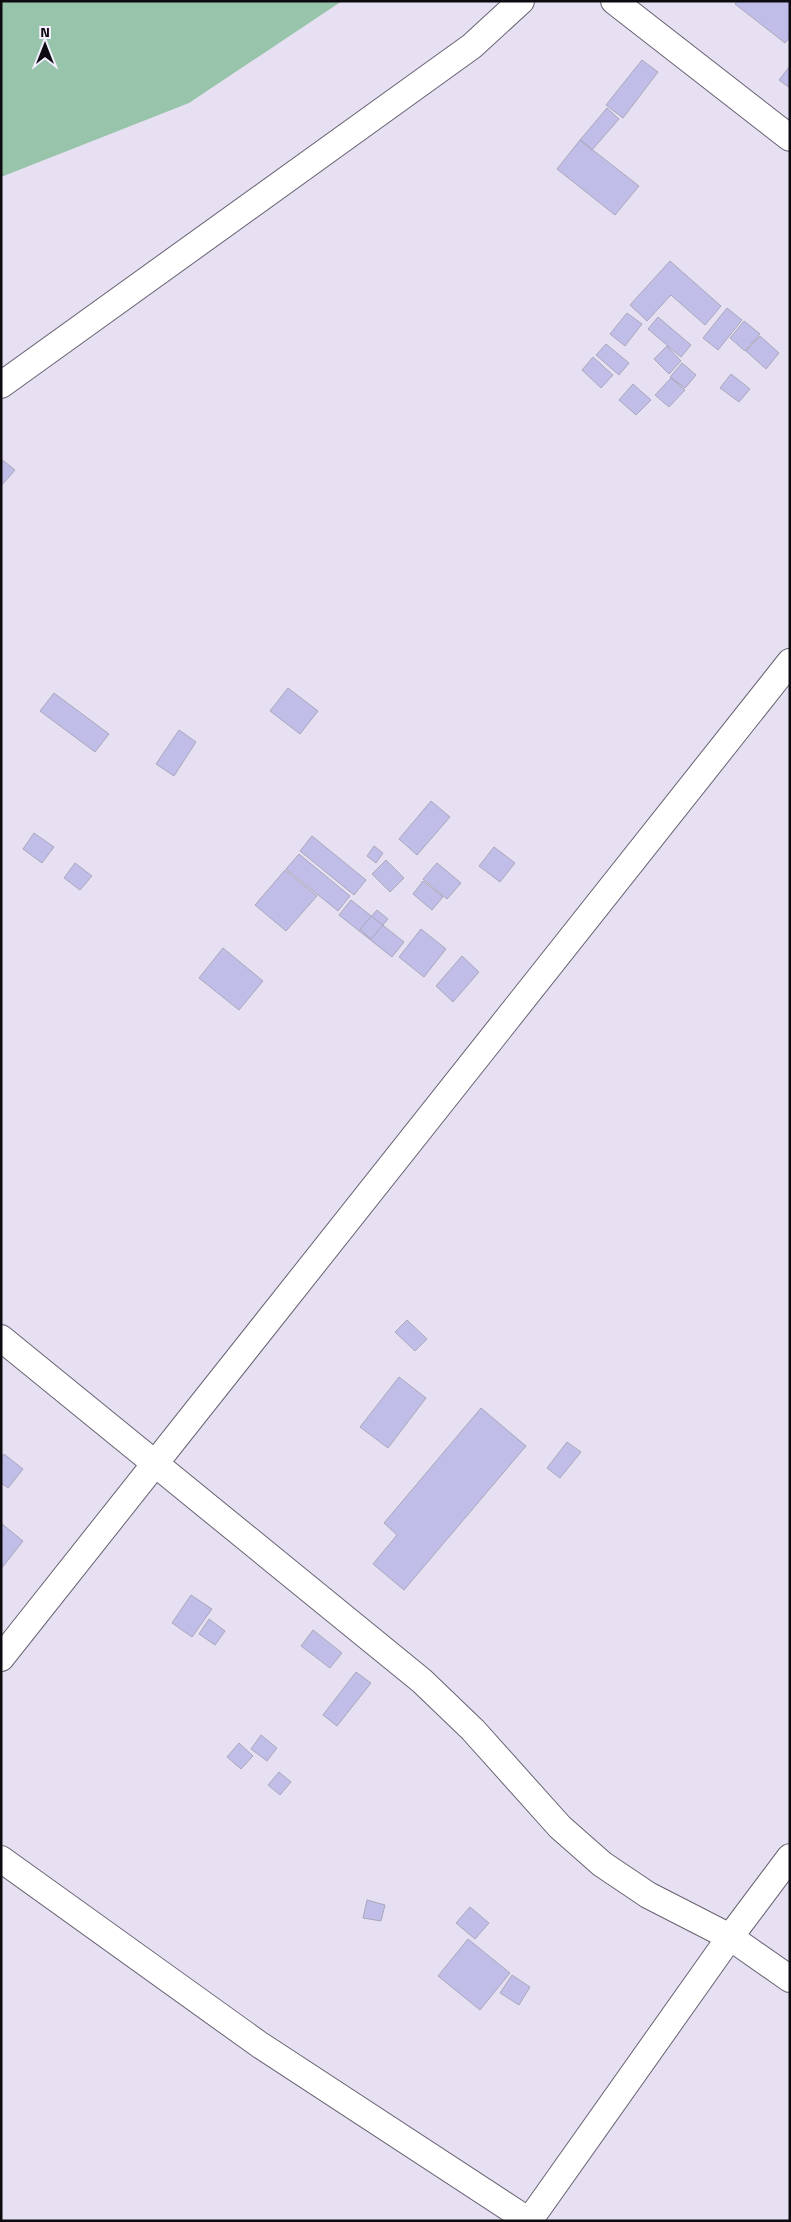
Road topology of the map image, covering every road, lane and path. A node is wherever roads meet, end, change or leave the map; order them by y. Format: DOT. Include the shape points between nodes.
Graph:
graph roads {
  1 [pos="521,1"];
  2 [pos="614,1"];
  3 [pos="790,138"];
  4 [pos="2,383"];
  5 [pos="790,662"];
  6 [pos="1,1338"];
  7 [pos="154,1463"];
  8 [pos="1,1658"];
  9 [pos="790,1857"];
  10 [pos="1,1858"];
  11 [pos="730,1937"];
  12 [pos="790,1979"];
  13 [pos="529,2221"];
  1 -- 4 [label="street" via="472,46"];
  2 -- 3 [label="street"];
  5 -- 7 [label="street"];
  6 -- 7 [label="street"];
  7 -- 8 [label="street"];
  7 -- 11 [label="street" via="448,1704 560,1827 602,1864 648,1895"];
  9 -- 11 [label="street"];
  10 -- 13 [label="street" via="260,2045"];
  11 -- 12 [label="street"];
  11 -- 13 [label="street"];
}
